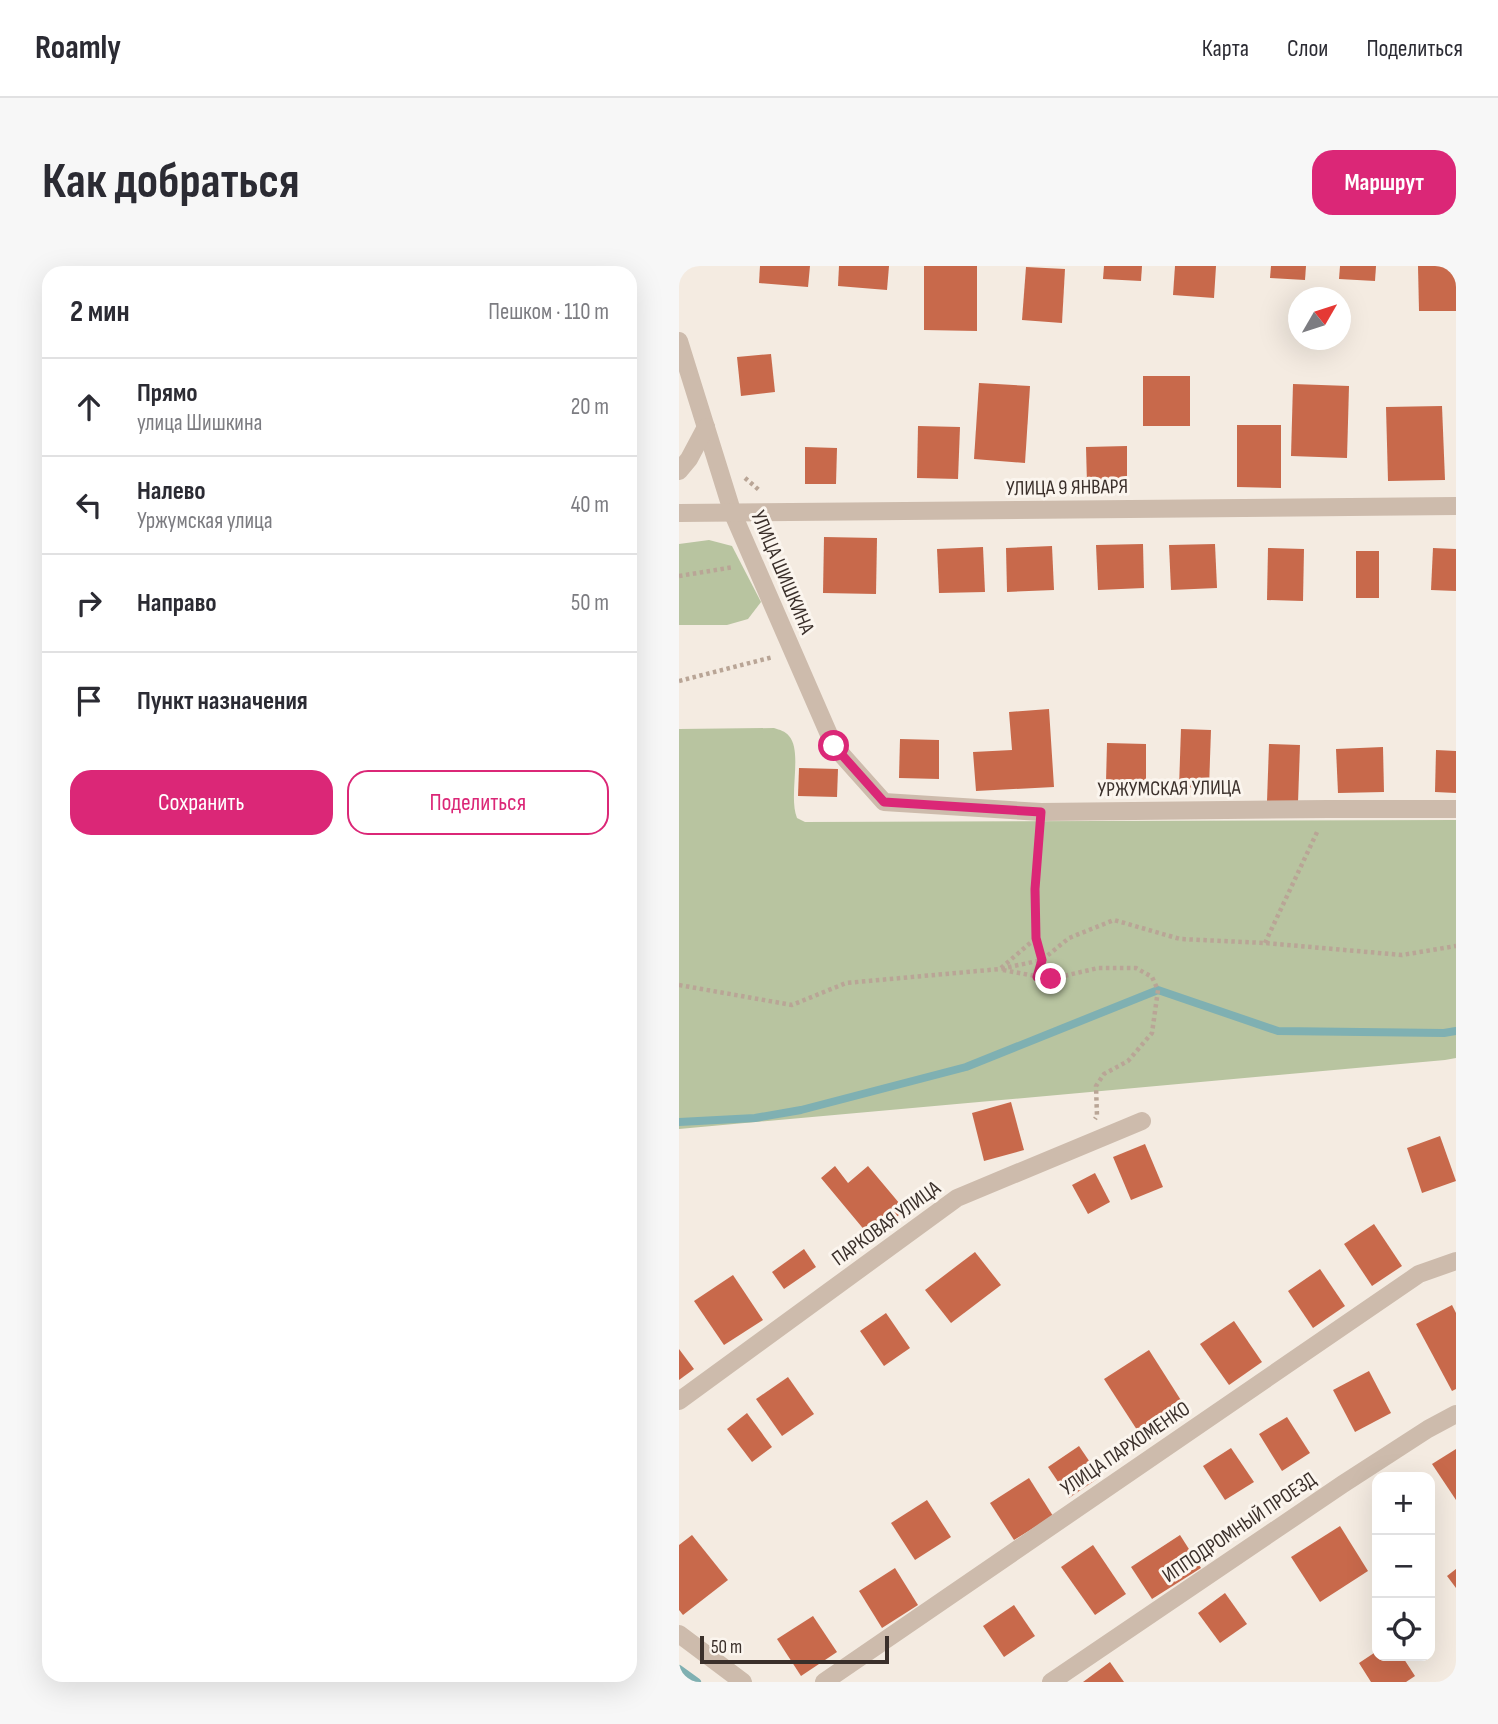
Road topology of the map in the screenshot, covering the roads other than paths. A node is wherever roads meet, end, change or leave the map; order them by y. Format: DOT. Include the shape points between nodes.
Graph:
graph roads {
  1 [pos="679,341"];
  2 [pos="706,427"];
  3 [pos="679,471"];
  4 [pos="1456,506"];
  5 [pos="679,513"];
  6 [pos="733,514"];
  7 [pos="884,802"];
  8 [pos="1456,809"];
  9 [pos="1142,1121"];
  10 [pos="1456,1261"];
  11 [pos="679,1401"];
  12 [pos="1456,1414"];
  13 [pos="679,1634"];
  14 [pos="743,1682"];
  15 [pos="824,1682"];
  16 [pos="1051,1682"];
  1 -- 2 [label="street, УЛИЦА ШИШКИНА"];
  2 -- 3 [label="street"];
  2 -- 6 [label="street, УЛИЦА ШИШКИНА"];
  4 -- 6 [label="street, УЛИЦА 9 ЯНВАРЯ"];
  5 -- 6 [label="street, УЛИЦА 9 ЯНВАРЯ"];
  6 -- 7 [label="street, УЛИЦА ШИШКИНА" via="834,746"];
  7 -- 8 [label="street, УРЖУМСКАЯ УЛИЦА" via="1041,812"];
  9 -- 11 [label="street, ПАРКОВАЯ УЛИЦА" via="957,1198"];
  10 -- 15 [label="street, УЛИЦА ПАРХОМЕНКО" via="1419,1274"];
  12 -- 16 [label="street, ИППОДРОМНЫЙ ПРОЕЗД" via="1354,1477"];
  13 -- 14 [label="street"];
}
